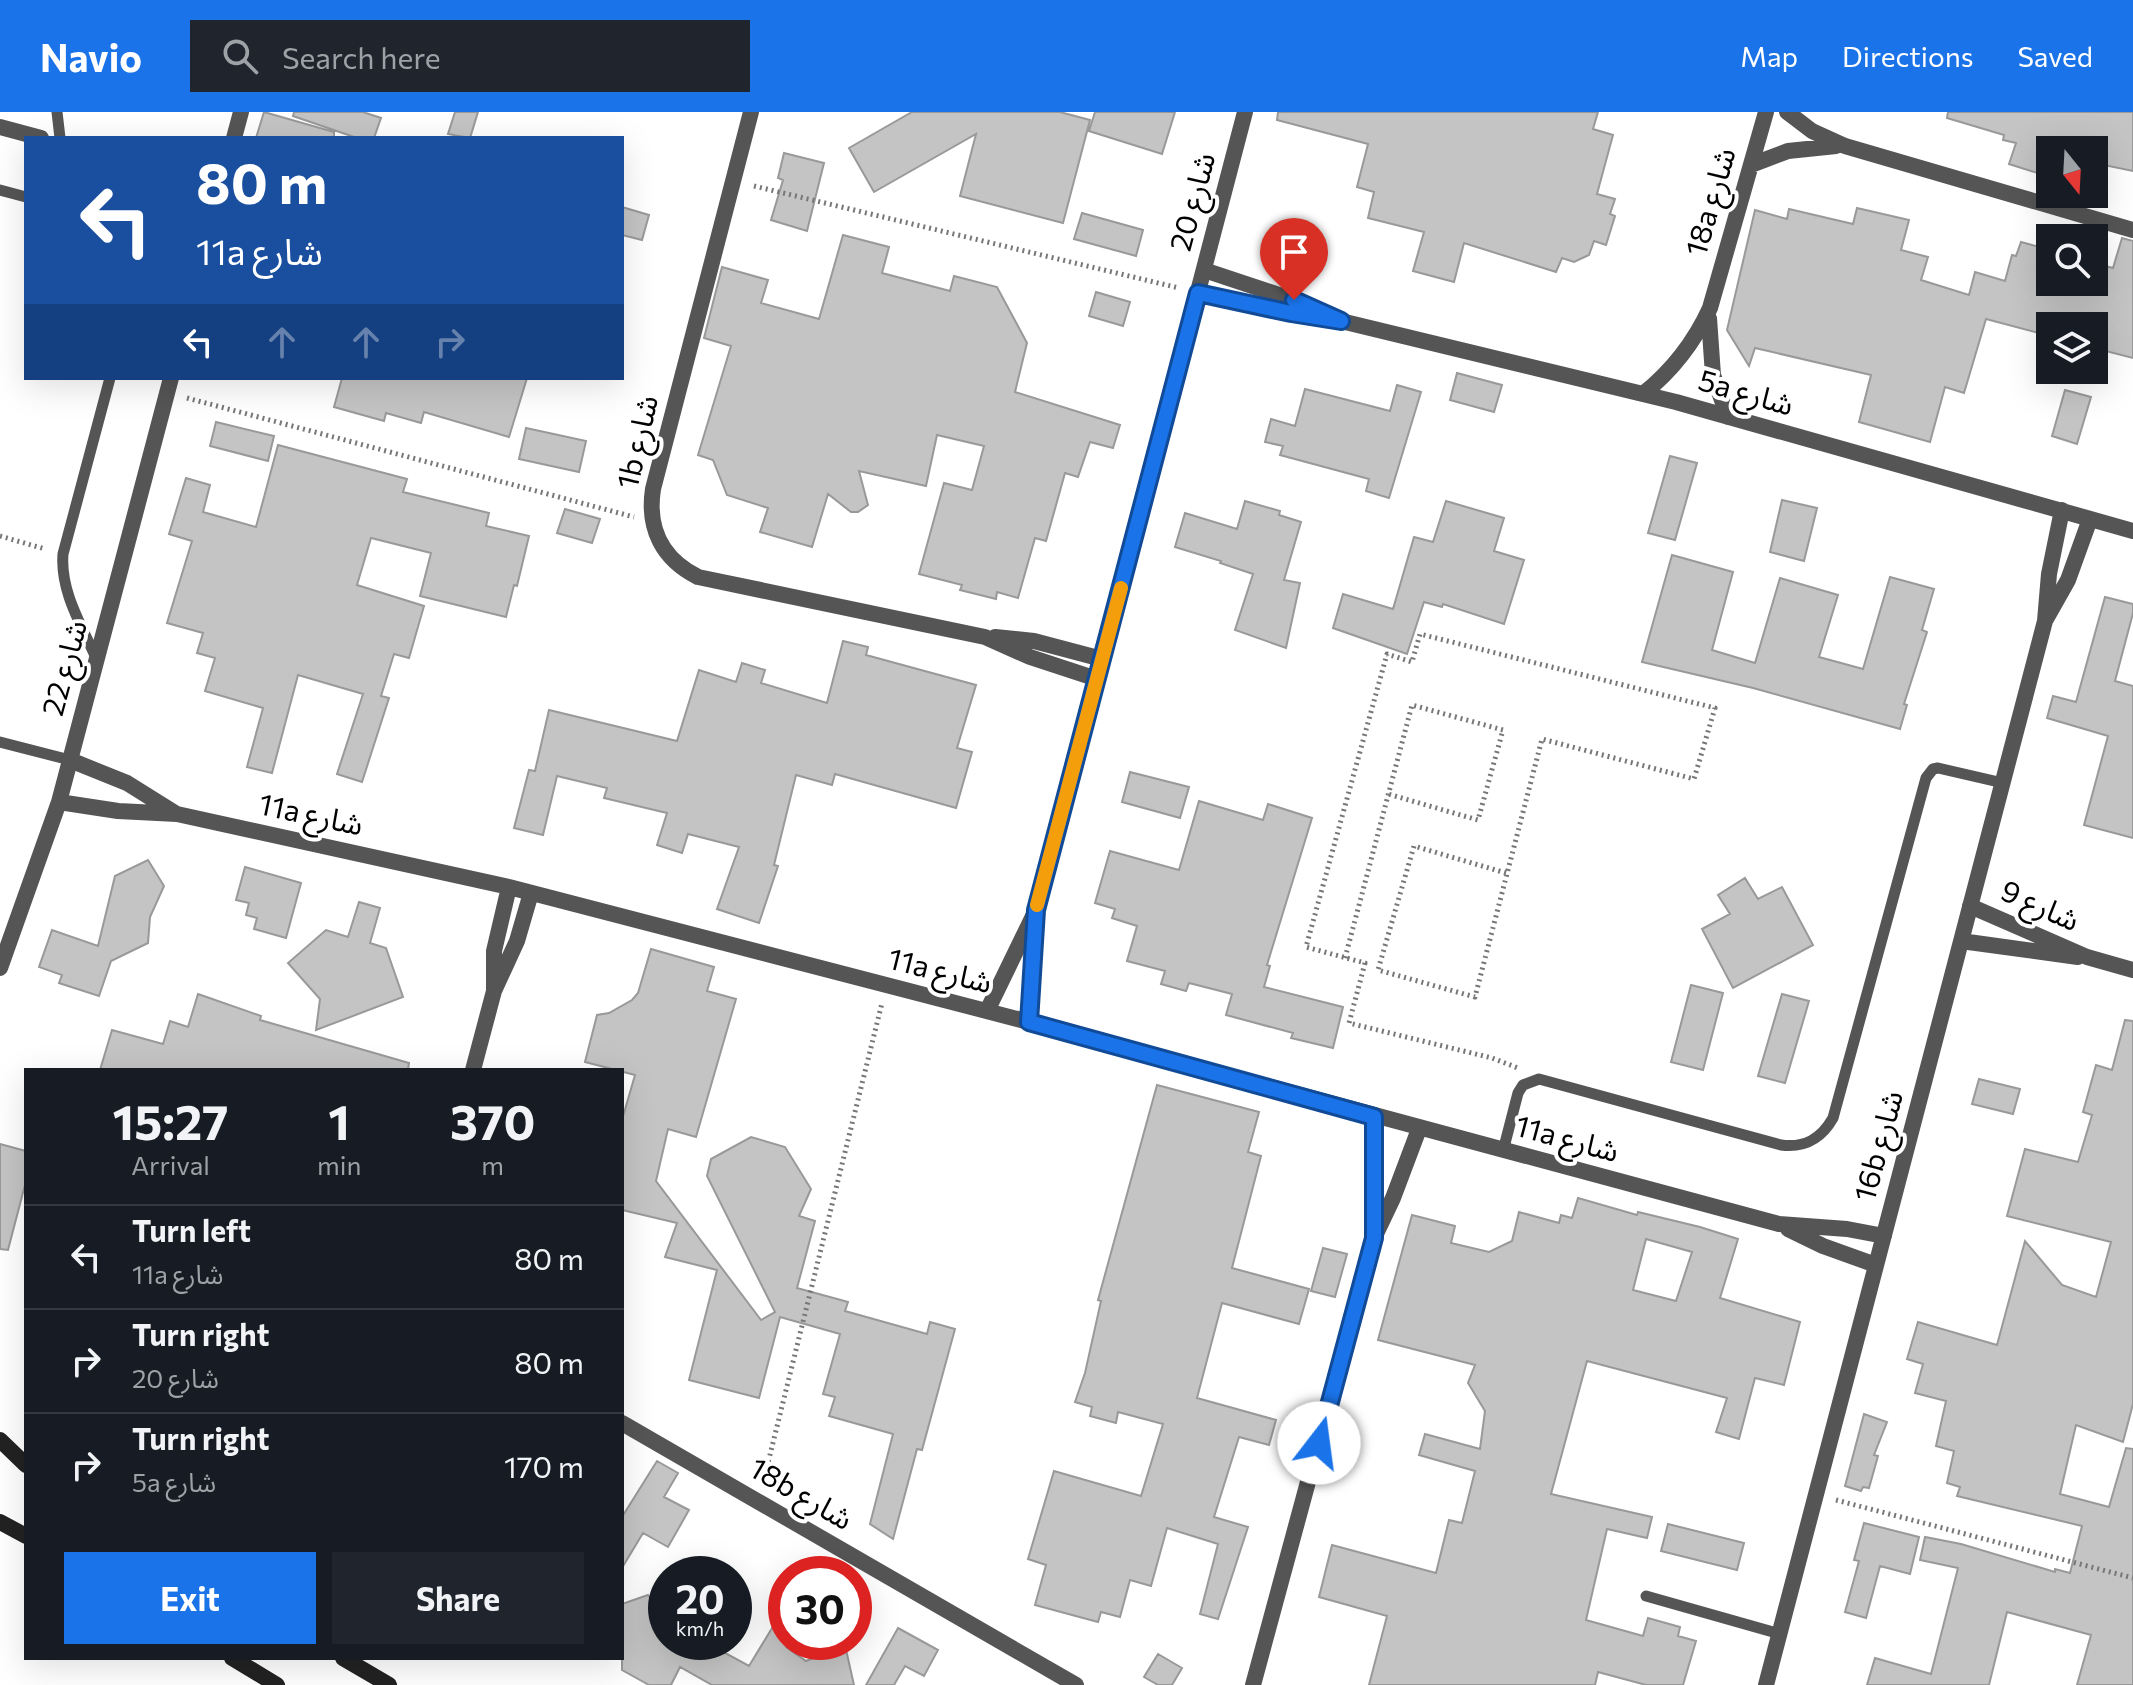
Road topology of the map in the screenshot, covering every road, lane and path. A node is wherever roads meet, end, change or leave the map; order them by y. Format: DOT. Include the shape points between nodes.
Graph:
graph roads {
  1 [pos="57,112"];
  2 [pos="241,112"];
  3 [pos="751,112"];
  4 [pos="1245,112"];
  5 [pos="1766,112"];
  6 [pos="1787,112"];
  7 [pos="0,127"];
  8 [pos="34,136"];
  9 [pos="60,136"];
  10 [pos="235,136"];
  11 [pos="1845,146"];
  12 [pos="1751,165"];
  13 [pos="733,181"];
  14 [pos="0,190"];
  15 [pos="24,196"];
  16 [pos="2133,230"];
  17 [pos="1204,270"];
  18 [pos="1198,293"];
  19 [pos="1710,308"];
  20 [pos="1341,321"];
  21 [pos="109,380"];
  22 [pos="169,385"];
  23 [pos="1643,394"];
  24 [pos="1728,417"];
  25 [pos="2062,510"];
  26 [pos="2090,519"];
  27 [pos="652,522"];
  28 [pos="2133,531"];
  29 [pos="0,536"];
  30 [pos="63,554"];
  31 [pos="2045,621"];
  32 [pos="985,637"];
  33 [pos="1102,659"];
  34 [pos="97,660"];
  35 [pos="1097,679"];
  36 [pos="0,742"];
  37 [pos="70,760"];
  38 [pos="2003,783"];
  39 [pos="1388,794"];
  40 [pos="59,802"];
  41 [pos="177,814"];
  42 [pos="1506,873"];
  43 [pos="509,887"];
  44 [pos="531,893"];
  45 [pos="1970,906"];
  46 [pos="1036,910"];
  47 [pos="1961,941"];
  48 [pos="2087,957"];
  49 [pos="1345,958"];
  50 [pos="0,968"];
  51 [pos="2133,970"];
  52 [pos="886,987"];
  53 [pos="494,991"];
  54 [pos="987,1011"];
  55 [pos="1029,1022"];
  56 [pos="474,1068"];
  57 [pos="1531,1080"];
  58 [pos="1374,1117"];
  59 [pos="1419,1129"];
  60 [pos="1503,1151"];
  61 [pos="1779,1224"];
  62 [pos="1884,1236"];
  63 [pos="1374,1238"];
  64 [pos="1876,1265"];
  65 [pos="624,1424"];
  66 [pos="0,1440"];
  67 [pos="24,1463"];
  68 [pos="1816,1495"];
  69 [pos="759,1502"];
  70 [pos="0,1522"];
  71 [pos="24,1535"];
  72 [pos="2133,1578"];
  73 [pos="1646,1596"];
  74 [pos="1780,1634"];
  75 [pos="235,1660"];
  76 [pos="346,1660"];
  77 [pos="277,1685"];
  78 [pos="389,1685"];
  79 [pos="1076,1685"];
  80 [pos="1253,1685"];
  81 [pos="1766,1685"];
  1 -- 9 [label="lane"];
  2 -- 10 [label="street"];
  3 -- 13 [label="street, 1b شارع"];
  4 -- 17 [label="street, شارع 20"];
  5 -- 12 [label="street, 18a شارع"];
  6 -- 11 [label="street"];
  7 -- 8 [label="street"];
  11 -- 12 [label="street" via="1788,151"];
  11 -- 16 [label="street"];
  12 -- 19 [label="street, 18a شارع"];
  13 -- 18 [label="path"];
  13 -- 27 [label="street, 1b شارع" via="653,489"];
  14 -- 15 [label="lane"];
  17 -- 18 [label="street, شارع 20"];
  17 -- 20 [label="street, 5a شارع"];
  18 -- 20 [label="street, 5a شارع"];
  18 -- 33 [label="street, شارع 20"];
  19 -- 23 [label="street, 18a شارع" via="1676,364"];
  19 -- 24 [label="street, 18a شارع" via="1713,375"];
  20 -- 23 [label="street, 5a شارع"];
  21 -- 30 [label="lane"];
  22 -- 27 [label="path"];
  22 -- 34 [label="street, شارع 22"];
  23 -- 24 [label="street, 5a شارع"];
  24 -- 25 [label="street, 5a شارع"];
  25 -- 26 [label="street, 5a شارع"];
  25 -- 31 [label="street, 16b شارع"];
  26 -- 28 [label="street, 5a شارع"];
  26 -- 31 [label="street, 16b شارع" via="2068,580"];
  27 -- 32 [label="street, 1b شارع" via="670,558 698,577"];
  29 -- 30 [label="path"];
  30 -- 34 [label="lane" via="66,591"];
  31 -- 38 [label="street, 16b شارع"];
  32 -- 33 [label="street, 1b شارع" via="1034,641"];
  32 -- 35 [label="street, 1b شارع"];
  33 -- 35 [label="street, شارع 20"];
  34 -- 37 [label="street, شارع 22"];
  35 -- 46 [label="street, شارع 20"];
  36 -- 37 [label="lane"];
  37 -- 40 [label="street, شارع 22"];
  37 -- 41 [label="street, 11a شارع" via="127,783"];
  38 -- 45 [label="street, 16b شارع"];
  38 -- 57 [label="lane" via="1938,768 1926,778 1833,1118 1818,1138 1781,1145 1548,1080"];
  39 -- 39 [label="path" via="1412,705 1503,730 1478,820"];
  39 -- 49 [label="path"];
  40 -- 41 [label="street, 11a شارع"];
  40 -- 50 [label="street, شارع 22"];
  41 -- 43 [label="street, 11a شارع"];
  42 -- 42 [label="path" via="1414,846 1378,970 1475,997"];
  42 -- 49 [label="path" via="1542,739 1694,779 1715,708 1420,634 1412,662 1387,654 1306,947"];
  43 -- 44 [label="street, 11a شارع"];
  43 -- 53 [label="street" via="494,951"];
  44 -- 52 [label="street, 11a شارع"];
  44 -- 53 [label="street"];
  45 -- 47 [label="street, 16b شارع"];
  45 -- 48 [label="street, شارع 9"];
  46 -- 54 [label="street, شارع 20"];
  46 -- 55 [label="street, شارع 20"];
  47 -- 48 [label="street, شارع 9"];
  47 -- 62 [label="street, 16b شارع"];
  48 -- 51 [label="street, شارع 9"];
  49 -- 57 [label="path" via="1365,963 1349,1023 1511,1063"];
  52 -- 54 [label="street, 11a شارع"];
  52 -- 69 [label="path"];
  53 -- 56 [label="street"];
  54 -- 55 [label="street, 11a شارع"];
  55 -- 58 [label="street, 11a شارع"];
  57 -- 60 [label="lane" via="1518,1093"];
  58 -- 59 [label="street, 11a شارع"];
  58 -- 63 [label="street"];
  59 -- 60 [label="street, 11a شارع"];
  59 -- 63 [label="street"];
  60 -- 61 [label="street, 11a شارع"];
  61 -- 62 [label="street, 11a شارع"];
  61 -- 64 [label="street, 11a شارع"];
  62 -- 64 [label="street, 16b شارع"];
  63 -- 80 [label="street"];
  64 -- 68 [label="street, 16b شارع"];
  65 -- 69 [label="street, 18b شارع"];
  66 -- 67 [label="main road"];
  68 -- 72 [label="path"];
  68 -- 74 [label="street, 16b شارع"];
  69 -- 79 [label="street, 18b شارع"];
  70 -- 71 [label="main road"];
  73 -- 74 [label="lane"];
  74 -- 81 [label="street, 16b شارع"];
  75 -- 77 [label="main road"];
  76 -- 78 [label="main road"];
}
